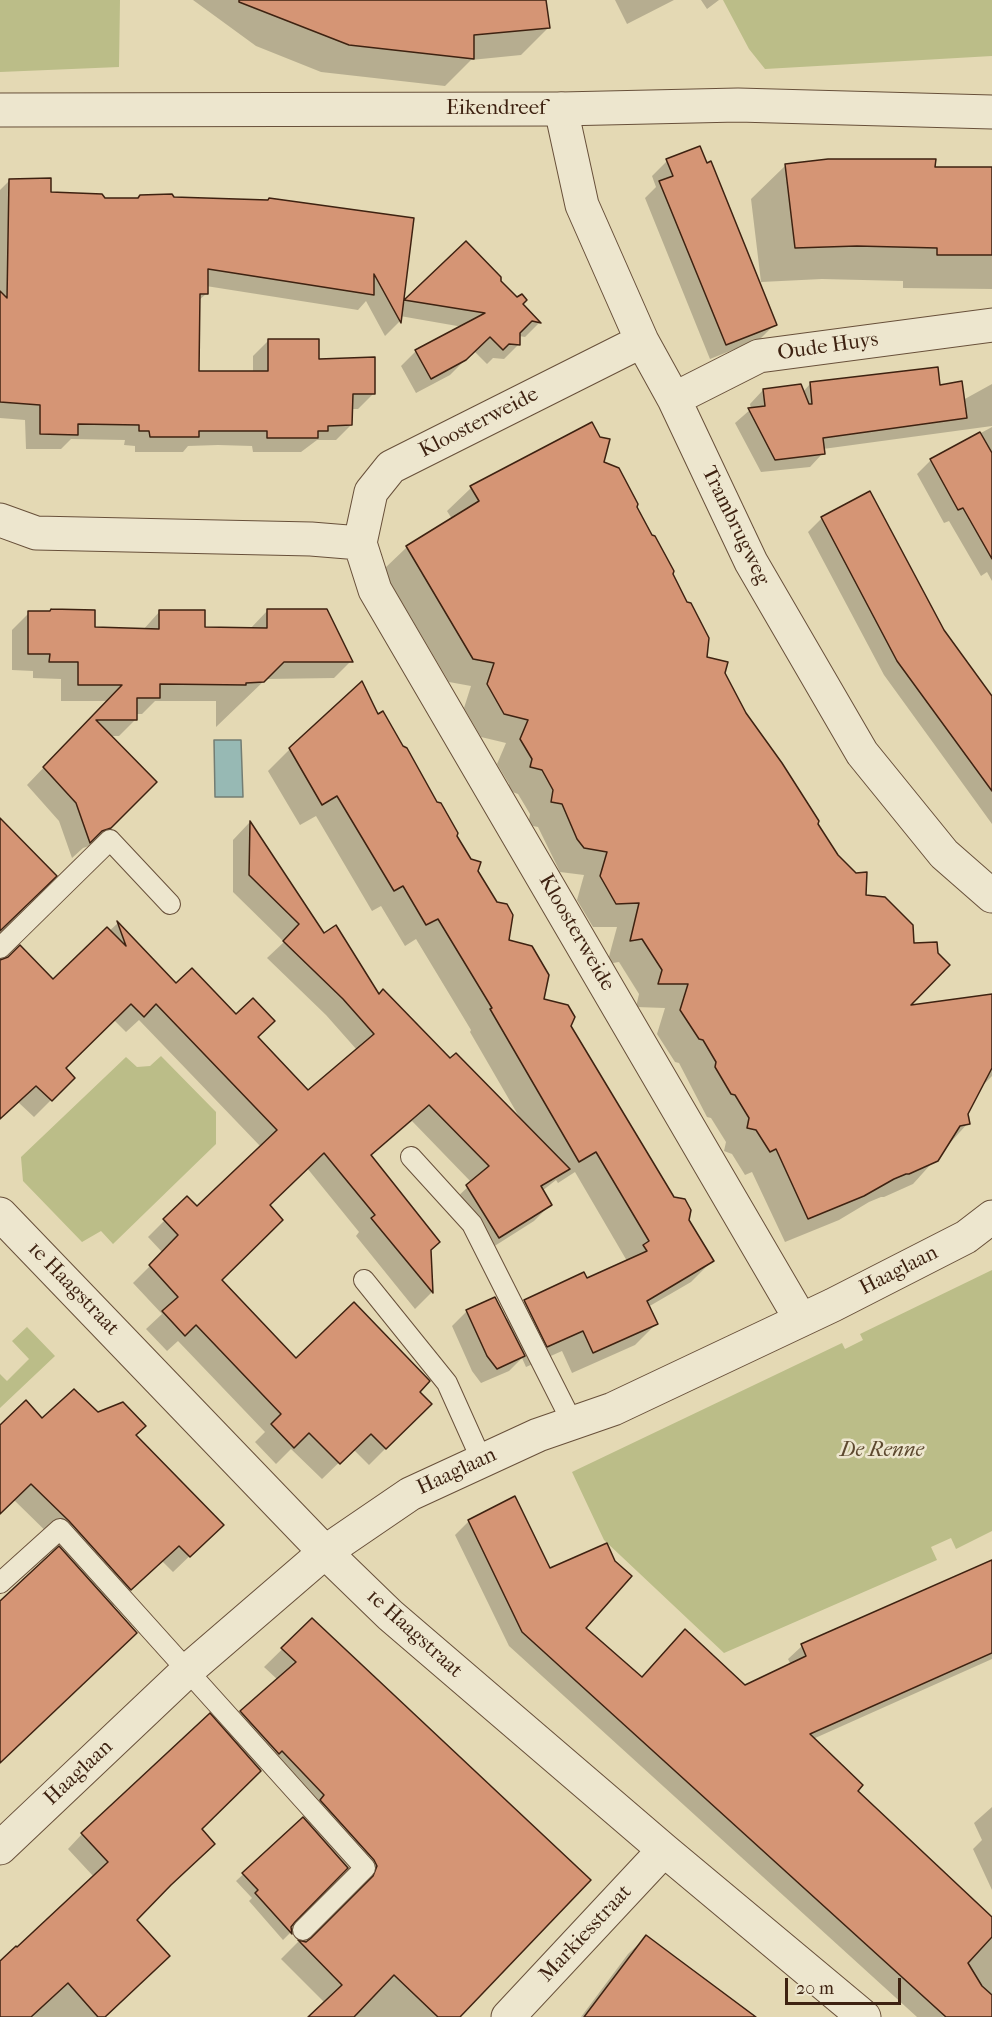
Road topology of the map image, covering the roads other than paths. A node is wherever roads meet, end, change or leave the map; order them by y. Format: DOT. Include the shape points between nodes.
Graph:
graph roads {
  1 [pos="561,109"];
  2 [pos="0,110"];
  3 [pos="992,112"];
  4 [pos="992,325"];
  5 [pos="642,341"];
  6 [pos="674,399"];
  7 [pos="0,520"];
  8 [pos="360,543"];
  9 [pos="992,896"];
  10 [pos="170,904"];
  11 [pos="0,948"];
  12 [pos="411,1157"];
  13 [pos="0,1214"];
  14 [pos="992,1216"];
  15 [pos="364,1280"];
  16 [pos="801,1320"];
  17 [pos="572,1422"];
  18 [pos="482,1461"];
  19 [pos="325,1552"];
  20 [pos="0,1583"];
  21 [pos="188,1670"];
  22 [pos="0,1848"];
  23 [pos="664,1850"];
  24 [pos="303,1930"];
  25 [pos="508,2017"];
  26 [pos="864,2017"];
  1 -- 2 [label="street, Eikendreef"];
  1 -- 3 [label="street, Eikendreef" via="738,105"];
  1 -- 5 [label="street, Trambrugweg" via="582,205"];
  4 -- 6 [label="street, Oude Huys" via="759,356"];
  5 -- 6 [label="street, Trambrugweg"];
  5 -- 8 [label="street, Kloosterweide" via="391,467 371,492"];
  6 -- 9 [label="street, Trambrugweg" via="751,562 862,753 944,854"];
  7 -- 8 [label="street" via="36,533"];
  8 -- 16 [label="street, Kloosterweide" via="375,590"];
  10 -- 11 [label="lane" via="110,840"];
  12 -- 17 [label="lane" via="472,1224"];
  13 -- 19 [label="street, 1e Haagstraat"];
  14 -- 16 [label="street, Haaglaan" via="966,1237"];
  15 -- 18 [label="lane" via="447,1383"];
  16 -- 17 [label="street, Haaglaan" via="614,1409"];
  17 -- 18 [label="street, Haaglaan"];
  18 -- 19 [label="street, Haaglaan" via="410,1494"];
  19 -- 21 [label="street, Haaglaan"];
  19 -- 23 [label="street, 1e Haagstraat" via="399,1623"];
  20 -- 21 [label="lane" via="60,1529"];
  21 -- 22 [label="street, Haaglaan"];
  21 -- 24 [label="lane" via="365,1868"];
  23 -- 25 [label="street, Markiesstraat"];
  23 -- 26 [label="street, 1e Haagstraat"];
}
